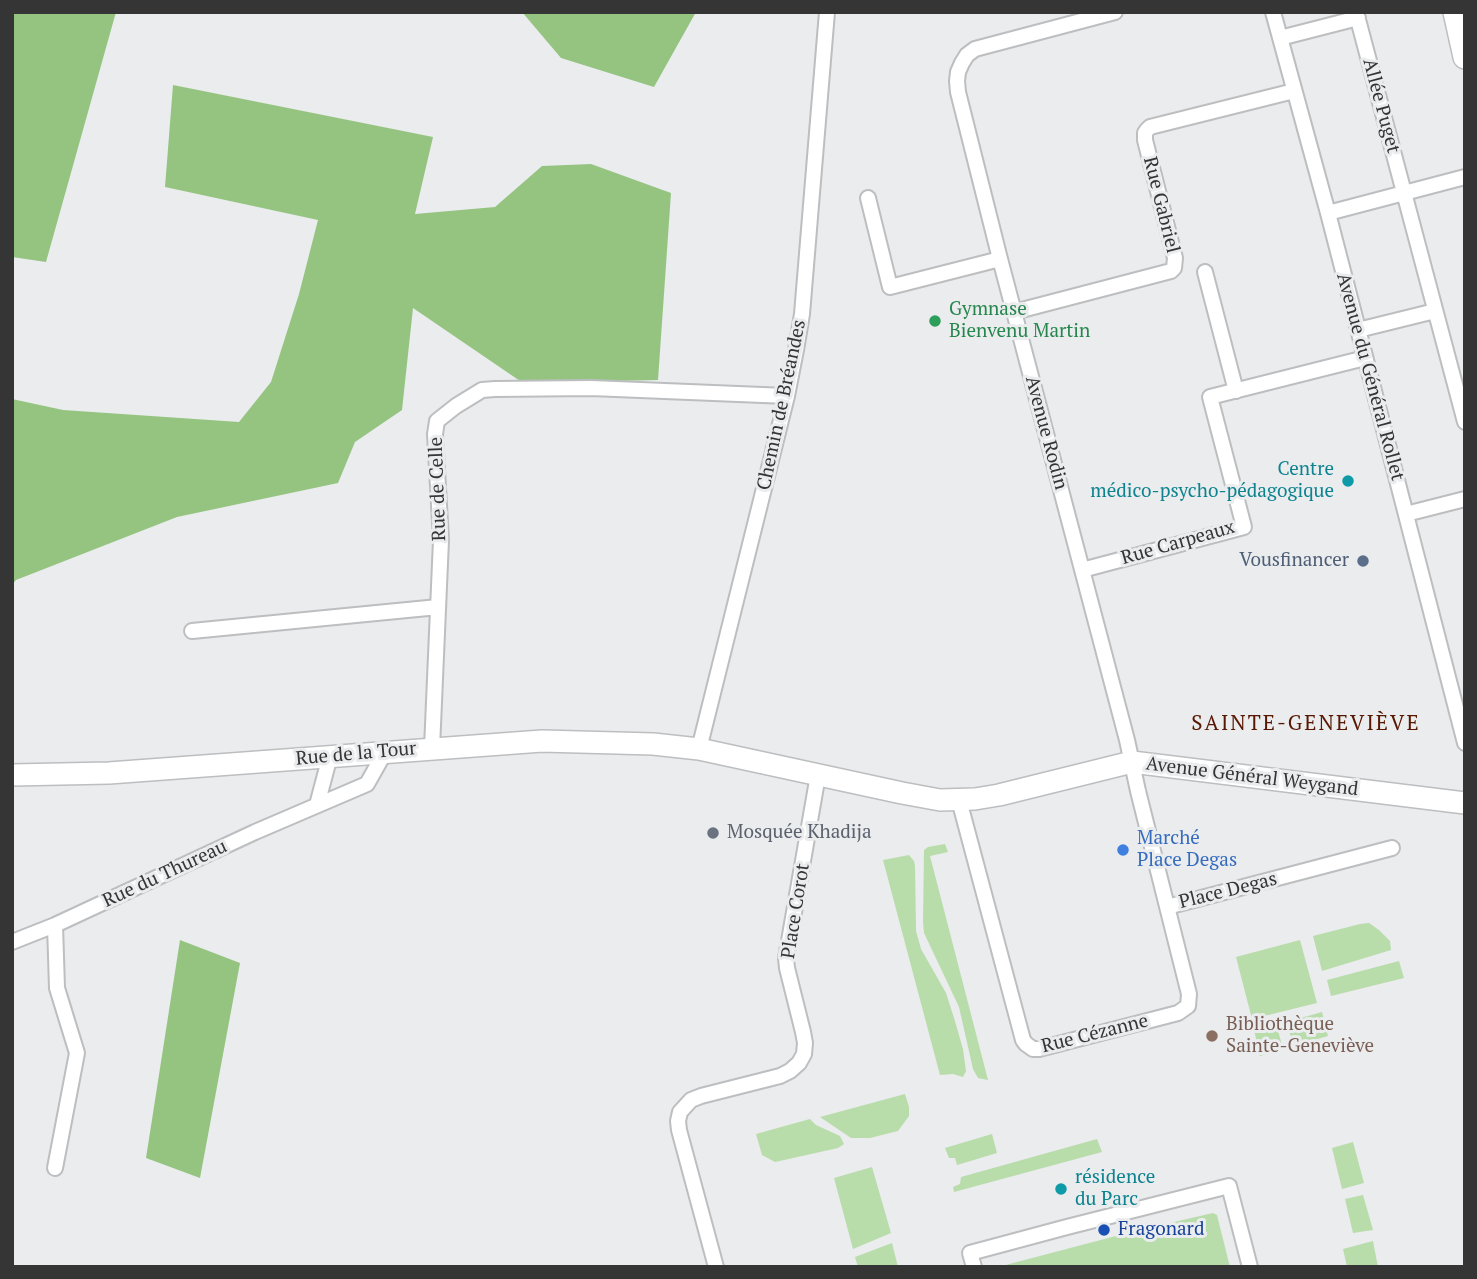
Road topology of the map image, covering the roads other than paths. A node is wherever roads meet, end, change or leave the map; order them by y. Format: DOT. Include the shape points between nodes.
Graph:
graph roads {
  1 [pos="827,12"];
  2 [pos="1115,12"];
  3 [pos="1273,12"];
  4 [pos="1455,14"];
  5 [pos="1357,15"];
  6 [pos="1075,17"];
  7 [pos="1280,38"];
  8 [pos="1465,57"];
  9 [pos="1294,91"];
  10 [pos="1465,177"];
  11 [pos="1404,194"];
  12 [pos="868,198"];
  13 [pos="1328,213"];
  14 [pos="1000,259"];
  15 [pos="1205,272"];
  16 [pos="1435,311"];
  17 [pos="1014,312"];
  18 [pos="1358,330"];
  19 [pos="1365,358"];
  20 [pos="1236,391"];
  21 [pos="787,396"];
  22 [pos="1465,422"];
  23 [pos="1465,499"];
  24 [pos="1406,514"];
  25 [pos="1082,570"];
  26 [pos="438,607"];
  27 [pos="192,631"];
  28 [pos="1465,743"];
  29 [pos="432,748"];
  30 [pos="699,749"];
  31 [pos="385,752"];
  32 [pos="330,756"];
  33 [pos="1132,762"];
  34 [pos="12,775"];
  35 [pos="818,775"];
  36 [pos="958,800"];
  37 [pos="1465,803"];
  38 [pos="317,805"];
  39 [pos="1392,849"];
  40 [pos="1167,907"];
  41 [pos="55,925"];
  42 [pos="12,942"];
  43 [pos="55,1168"];
  44 [pos="972,1260"];
  45 [pos="716,1267"];
  46 [pos="1250,1267"];
  1 -- 21 [label="street, Chemin de Bréandes" via="802,314"];
  2 -- 6 [label="street"];
  3 -- 7 [label="street, Avenue du Général Rollet"];
  4 -- 8 [label="main road"];
  5 -- 7 [label="street, Allée Puget"];
  5 -- 11 [label="street, Allée Puget"];
  6 -- 14 [label="street, Avenue Rodin" via="975,49 958,72 958,92"];
  7 -- 9 [label="street, Avenue du Général Rollet"];
  9 -- 13 [label="street, Avenue du Général Rollet"];
  9 -- 17 [label="street, Rue Gabriel" via="1150,127 1144,133 1175,258 1171,271"];
  10 -- 11 [label="street"];
  11 -- 13 [label="street"];
  11 -- 16 [label="street, Allée Puget"];
  12 -- 14 [label="street" via="890,287"];
  13 -- 18 [label="street, Avenue du Général Rollet"];
  14 -- 17 [label="street, Avenue Rodin"];
  15 -- 20 [label="street"];
  16 -- 18 [label="street"];
  16 -- 22 [label="street, Allée Puget"];
  17 -- 25 [label="street, Avenue Rodin"];
  18 -- 19 [label="street, Avenue du Général Rollet"];
  19 -- 20 [label="street, Rue Carpeaux"];
  19 -- 24 [label="street, Avenue du Général Rollet"];
  20 -- 25 [label="street, Rue Carpeaux" via="1210,397 1244,527"];
  21 -- 26 [label="street, Rue de Celle" via="592,388 482,390 438,421 435,434 441,540"];
  21 -- 30 [label="street, Chemin de Bréandes"];
  23 -- 24 [label="street"];
  24 -- 28 [label="street, Avenue du Général Rollet"];
  25 -- 33 [label="street, Avenue Rodin"];
  26 -- 27 [label="street"];
  26 -- 29 [label="street, Rue de Celle"];
  29 -- 30 [label="street, Rue de la Tour" via="542,741"];
  29 -- 31 [label="street, Rue de la Tour"];
  30 -- 35 [label="street, Rue de la Tour"];
  31 -- 32 [label="street, Rue de la Tour"];
  31 -- 38 [label="street, Rue du Thureau" via="367,784"];
  32 -- 34 [label="street, Rue de la Tour" via="109,773"];
  32 -- 38 [label="street"];
  33 -- 36 [label="street, Avenue Général Weygand"];
  33 -- 37 [label="street, Avenue Général Weygand"];
  33 -- 40 [label="street, Place Degas"];
  35 -- 36 [label="street, Avenue Général Weygand" via="921,797"];
  35 -- 45 [label="street, Place Corot" via="786,958 804,1054 780,1076 691,1100 678,1121"];
  36 -- 40 [label="street, Rue Cézanne" via="1023,1040 1029,1047 1039,1049 1178,1013 1188,1006"];
  38 -- 41 [label="street, Rue du Thureau"];
  39 -- 40 [label="street, Place Degas"];
  41 -- 42 [label="street, Rue du Thureau"];
  41 -- 43 [label="street" via="57,988 78,1053"];
  44 -- 46 [label="street" via="1067,1227 1229,1186"];
}
